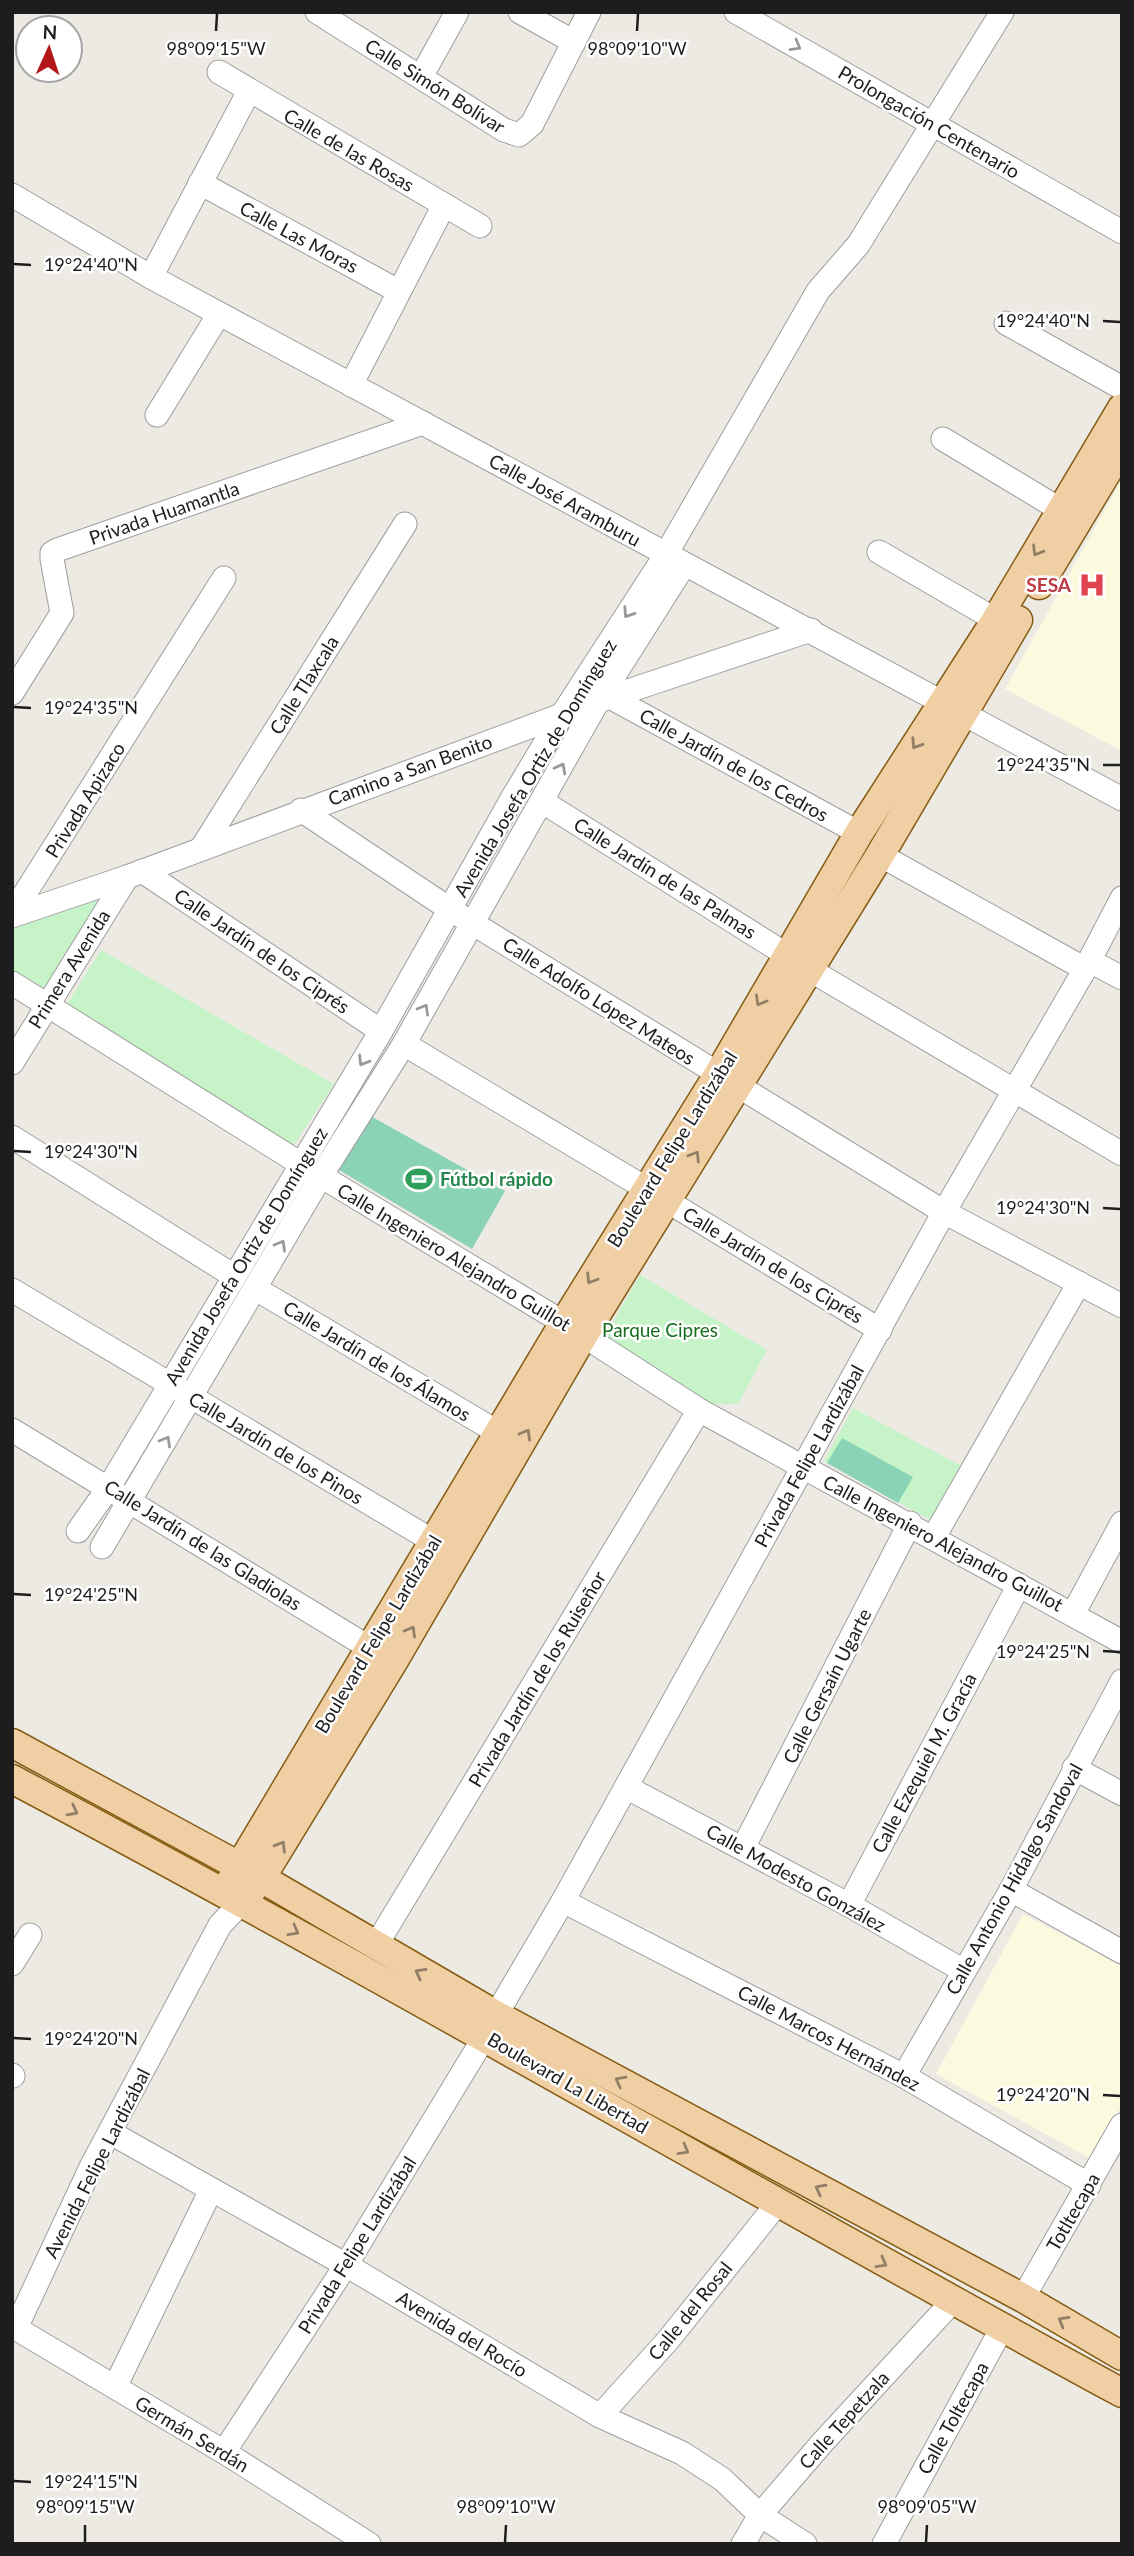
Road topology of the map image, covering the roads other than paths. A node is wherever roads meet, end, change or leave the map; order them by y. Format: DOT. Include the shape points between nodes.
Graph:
graph roads {
  1 [pos="317,12"];
  2 [pos="457,12"];
  3 [pos="520,12"];
  4 [pos="589,12"];
  5 [pos="736,12"];
  6 [pos="1002,12"];
  7 [pos="573,42"];
  8 [pos="219,72"];
  9 [pos="421,78"];
  10 [pos="249,91"];
  11 [pos="932,124"];
  12 [pos="200,183"];
  13 [pos="12,195"];
  14 [pos="444,205"];
  15 [pos="480,226"];
  16 [pos="1122,232"];
  17 [pos="151,277"];
  18 [pos="398,291"];
  19 [pos="219,314"];
  20 [pos="1006,323"];
  21 [pos="351,385"];
  22 [pos="1122,388"];
  23 [pos="1122,408"];
  24 [pos="158,415"];
  25 [pos="423,423"];
  26 [pos="943,439"];
  27 [pos="1122,447"];
  28 [pos="1076,499"];
  29 [pos="405,524"];
  30 [pos="879,552"];
  31 [pos="675,560"];
  32 [pos="224,578"];
  33 [pos="996,620"];
  34 [pos="811,630"];
  35 [pos="12,693"];
  36 [pos="604,699"];
  37 [pos="952,707"];
  38 [pos="562,715"];
  39 [pos="1122,799"];
  40 [pos="543,802"];
  41 [pos="301,810"];
  42 [pos="859,833"];
  43 [pos="203,846"];
  44 [pos="880,855"];
  45 [pos="134,874"];
  46 [pos="1122,898"];
  47 [pos="451,910"];
  48 [pos="12,915"];
  49 [pos="474,923"];
  50 [pos="798,962"];
  51 [pos="1087,965"];
  52 [pos="1122,978"];
  53 [pos="12,983"];
  54 [pos="47,1005"];
  55 [pos="382,1031"];
  56 [pos="404,1044"];
  57 [pos="12,1063"];
  58 [pos="729,1080"];
  59 [pos="1015,1093"];
  60 [pos="12,1137"];
  61 [pos="1122,1154"];
  62 [pos="300,1164"];
  63 [pos="321,1176"];
  64 [pos="657,1195"];
  65 [pos="944,1212"];
  66 [pos="234,1276"];
  67 [pos="1079,1283"];
  68 [pos="256,1289"];
  69 [pos="12,1290"];
  70 [pos="1122,1306"];
  71 [pos="573,1330"];
  72 [pos="880,1330"];
  73 [pos="170,1385"];
  74 [pos="191,1398"];
  75 [pos="699,1410"];
  76 [pos="12,1430"];
  77 [pos="499,1433"];
  78 [pos="801,1467"];
  79 [pos="109,1487"];
  80 [pos="131,1500"];
  81 [pos="910,1523"];
  82 [pos="1122,1523"];
  83 [pos="78,1531"];
  84 [pos="934,1537"];
  85 [pos="433,1541"];
  86 [pos="102,1547"];
  87 [pos="1019,1585"];
  88 [pos="1073,1614"];
  89 [pos="1122,1642"];
  90 [pos="382,1656"];
  91 [pos="1122,1681"];
  92 [pos="12,1743"];
  93 [pos="1074,1768"];
  94 [pos="12,1779"];
  95 [pos="626,1787"];
  96 [pos="1122,1794"];
  97 [pos="743,1848"];
  98 [pos="250,1872"];
  99 [pos="1011,1890"];
  100 [pos="234,1897"];
  101 [pos="564,1900"];
  102 [pos="849,1905"];
  103 [pos="30,1935"];
  104 [pos="375,1947"];
  105 [pos="1122,1952"];
  106 [pos="12,1964"];
  107 [pos="964,1971"];
  108 [pos="491,2025"];
  109 [pos="904,2076"];
  110 [pos="1122,2125"];
  111 [pos="111,2133"];
  112 [pos="1089,2185"];
  113 [pos="211,2190"];
  114 [pos="778,2204"];
  115 [pos="346,2265"];
  116 [pos="1023,2298"];
  117 [pos="952,2302"];
  118 [pos="14,2327"];
  119 [pos="1002,2328"];
  120 [pos="1122,2356"];
  121 [pos="115,2387"];
  122 [pos="1122,2393"];
  123 [pos="600,2416"];
  124 [pos="224,2452"];
  125 [pos="760,2515"];
  126 [pos="369,2544"];
  127 [pos="743,2544"];
  128 [pos="805,2544"];
  129 [pos="884,2544"];
  1 -- 9 [label="street, Calle Simón Bolívar"];
  2 -- 9 [label="street"];
  3 -- 7 [label="street"];
  4 -- 7 [label="street"];
  5 -- 11 [label="street, Prolongación Centenario, one-way"];
  6 -- 11 [label="street, Avenida Josefa Ortiz de Domínguez"];
  7 -- 9 [label="street, Calle Simón Bolívar" via="532,124 519,135"];
  8 -- 10 [label="street, Calle de las Rosas"];
  10 -- 12 [label="street"];
  10 -- 14 [label="street, Calle de las Rosas"];
  11 -- 16 [label="street, Prolongación Centenario"];
  11 -- 31 [label="street, Avenida Josefa Ortiz de Domínguez" via="858,245 818,290"];
  12 -- 17 [label="street"];
  12 -- 18 [label="street, Calle Las Moras"];
  13 -- 17 [label="street, Calle José Aramburu"];
  14 -- 15 [label="street, Calle de las Rosas"];
  14 -- 18 [label="street"];
  17 -- 19 [label="street, Calle José Aramburu"];
  18 -- 21 [label="street"];
  19 -- 21 [label="street, Calle José Aramburu"];
  19 -- 24 [label="street"];
  20 -- 22 [label="street"];
  21 -- 25 [label="street, Calle José Aramburu"];
  23 -- 28 [label="main road, Boulevard Felipe Lardizábal"];
  25 -- 31 [label="street, Calle José Aramburu"];
  25 -- 35 [label="street, Privada Huamantla" via="52,553 62,613"];
  26 -- 28 [label="street"];
  27 -- 28 [label="main road, Boulevard Felipe Lardizábal"];
  28 -- 33 [label="main road, Boulevard Felipe Lardizábal, one-way"];
  28 -- 37 [label="main road, Boulevard Felipe Lardizábal"];
  29 -- 43 [label="street, Calle Tlaxcala"];
  30 -- 33 [label="street"];
  31 -- 34 [label="street, Calle José Aramburu"];
  31 -- 36 [label="street, Avenida Josefa Ortiz de Domínguez"];
  31 -- 38 [label="street, Avenida Josefa Ortiz de Domínguez, one-way"];
  32 -- 48 [label="street, Privada Apizaco"];
  33 -- 37 [label="main road, Boulevard Felipe Lardizábal"];
  34 -- 36 [label="street, Camino a San Benito"];
  34 -- 37 [label="street, Calle José Aramburu"];
  36 -- 38 [label="street, Camino a San Benito"];
  40 -- 36 [label="street, Avenida Josefa Ortiz de Domínguez, one-way"];
  36 -- 42 [label="street, Calle Jardín de los Cedros"];
  37 -- 39 [label="street, Calle José Aramburu"];
  37 -- 42 [label="main road, Boulevard Felipe Lardizábal, one-way"];
  37 -- 44 [label="main road, Boulevard Felipe Lardizábal"];
  38 -- 41 [label="street, Camino a San Benito"];
  38 -- 47 [label="street, Avenida Josefa Ortiz de Domínguez"];
  40 -- 49 [label="street, Avenida Josefa Ortiz de Domínguez"];
  40 -- 50 [label="street, Calle Jardín de las Palmas"];
  41 -- 43 [label="street, Camino a San Benito"];
  41 -- 47 [label="street, Calle Adolfo López Mateos"];
  42 -- 50 [label="main road, Boulevard Felipe Lardizábal"];
  43 -- 45 [label="street, Camino a San Benito"];
  44 -- 50 [label="main road, Boulevard Felipe Lardizábal"];
  44 -- 51 [label="street"];
  45 -- 48 [label="street, Camino a San Benito"];
  45 -- 54 [label="street, Primera Avenida"];
  45 -- 55 [label="street, Calle Jardín de los Ciprés"];
  46 -- 51 [label="street, Privada Felipe Lardizábal"];
  47 -- 49 [label="street, Calle Adolfo López Mateos"];
  47 -- 55 [label="street, Avenida Josefa Ortiz de Domínguez"];
  56 -- 49 [label="street, Avenida Josefa Ortiz de Domínguez, one-way"];
  49 -- 58 [label="street, Calle Adolfo López Mateos"];
  50 -- 58 [label="main road, Boulevard Felipe Lardizábal"];
  50 -- 59 [label="street, Calle Jardín de las Palmas"];
  51 -- 52 [label="street"];
  51 -- 59 [label="street, Privada Felipe Lardizábal"];
  53 -- 54 [label="street, Calle Ingeniero Alejandro Guillot"];
  54 -- 57 [label="street, Primera Avenida"];
  54 -- 62 [label="street, Calle Ingeniero Alejandro Guillot"];
  55 -- 62 [label="street, Avenida Josefa Ortiz de Domínguez, one-way"];
  56 -- 63 [label="street, Avenida Josefa Ortiz de Domínguez"];
  56 -- 64 [label="street, Calle Jardín de los Ciprés"];
  58 -- 64 [label="main road, Boulevard Felipe Lardizábal"];
  58 -- 65 [label="street, Calle Adolfo López Mateos"];
  59 -- 61 [label="street, Calle Jardín de las Palmas"];
  59 -- 65 [label="street, Privada Felipe Lardizábal"];
  60 -- 66 [label="street"];
  62 -- 63 [label="street, Calle Ingeniero Alejandro Guillot"];
  62 -- 66 [label="street, Avenida Josefa Ortiz de Domínguez"];
  68 -- 63 [label="street, Avenida Josefa Ortiz de Domínguez, one-way"];
  63 -- 71 [label="street, Calle Ingeniero Alejandro Guillot"];
  64 -- 71 [label="main road, Boulevard Felipe Lardizábal"];
  64 -- 72 [label="street, Calle Jardín de los Ciprés"];
  65 -- 67 [label="street, Calle Adolfo López Mateos"];
  65 -- 72 [label="street, Privada Felipe Lardizábal"];
  66 -- 73 [label="street, Avenida Josefa Ortiz de Domínguez"];
  67 -- 70 [label="street, Calle Adolfo López Mateos"];
  67 -- 84 [label="street"];
  68 -- 74 [label="street, Avenida Josefa Ortiz de Domínguez"];
  68 -- 77 [label="street, Calle Jardín de los Álamos"];
  69 -- 73 [label="street, Calle Jardín de los Pinos"];
  71 -- 75 [label="street, Calle Ingeniero Alejandro Guillot"];
  71 -- 77 [label="main road, Boulevard Felipe Lardizábal"];
  90 -- 71 [label="main road, Boulevard Felipe Lardizábal, one-way"];
  72 -- 78 [label="street, Privada Felipe Lardizábal"];
  73 -- 74 [label="street, Calle Jardín de los Pinos"];
  73 -- 79 [label="street, Avenida Josefa Ortiz de Domínguez"];
  80 -- 74 [label="street, Avenida Josefa Ortiz de Domínguez, one-way"];
  74 -- 85 [label="street, Calle Jardín de los Pinos"];
  75 -- 78 [label="street, Calle Ingeniero Alejandro Guillot"];
  75 -- 104 [label="street, Privada Jardín de los Ruiseñor"];
  76 -- 79 [label="street, Calle Jardín de las Gladiolas"];
  77 -- 85 [label="main road, Boulevard Felipe Lardizábal"];
  78 -- 81 [label="street, Calle Ingeniero Alejandro Guillot"];
  78 -- 95 [label="street, Privada Felipe Lardizábal"];
  79 -- 80 [label="street, Calle Jardín de las Gladiolas"];
  79 -- 83 [label="street, Avenida Josefa Ortiz de Domínguez"];
  80 -- 86 [label="street, Avenida Josefa Ortiz de Domínguez"];
  80 -- 90 [label="street, Calle Jardín de las Gladiolas"];
  81 -- 84 [label="street, Calle Ingeniero Alejandro Guillot"];
  81 -- 97 [label="street, Calle Gersaín Ugarte"];
  82 -- 88 [label="street"];
  84 -- 87 [label="street, Calle Ingeniero Alejandro Guillot"];
  85 -- 90 [label="main road, Boulevard Felipe Lardizábal"];
  87 -- 88 [label="street, Calle Ingeniero Alejandro Guillot"];
  87 -- 102 [label="street, Calle Ezequiel M. Gracía"];
  88 -- 89 [label="street, Calle Ingeniero Alejandro Guillot"];
  90 -- 98 [label="main road, Boulevard Felipe Lardizábal"];
  91 -- 93 [label="street, Calle Antonio Hidalgo Sandoval"];
  92 -- 98 [label="main road, Boulevard La Libertad"];
  93 -- 96 [label="street"];
  93 -- 99 [label="street, Calle Antonio Hidalgo Sandoval"];
  94 -- 100 [label="main road, Boulevard La Libertad, one-way"];
  95 -- 97 [label="street, Calle Modesto González"];
  95 -- 101 [label="street, Privada Felipe Lardizábal"];
  97 -- 102 [label="street, Calle Modesto González"];
  98 -- 100 [label="main road, Boulevard Felipe Lardizábal"];
  98 -- 104 [label="main road, Boulevard La Libertad"];
  99 -- 105 [label="street"];
  99 -- 107 [label="street, Calle Antonio Hidalgo Sandoval"];
  100 -- 108 [label="main road, Boulevard La Libertad, one-way"];
  100 -- 111 [label="street, Avenida Felipe Lardizábal"];
  101 -- 108 [label="street, Privada Felipe Lardizábal"];
  101 -- 109 [label="street, Calle Marcos Hernández"];
  102 -- 107 [label="street, Calle Modesto González"];
  103 -- 106 [label="street"];
  108 -- 104 [label="main road, Boulevard La Libertad, one-way"];
  107 -- 109 [label="street, Calle Antonio Hidalgo Sandoval"];
  108 -- 114 [label="main road, Boulevard La Libertad, one-way"];
  108 -- 115 [label="street, Privada Felipe Lardizábal"];
  116 -- 108 [label="main road, Boulevard La Libertad, one-way"];
  109 -- 112 [label="street, Calle Marcos Hernández"];
  110 -- 112 [label="street, Totltecapa"];
  111 -- 113 [label="street, Avenida del Rocío"];
  111 -- 118 [label="street, Avenida Felipe Lardizábal"];
  112 -- 116 [label="street, Totltecapa"];
  113 -- 115 [label="street, Avenida del Rocío"];
  113 -- 121 [label="street"];
  114 -- 117 [label="main road, Boulevard La Libertad, one-way"];
  114 -- 123 [label="street, Calle del Rosal" via="670,2339"];
  115 -- 123 [label="street, Avenida del Rocío"];
  115 -- 124 [label="street, Privada Felipe Lardizábal"];
  120 -- 116 [label="main road, Boulevard La Libertad, one-way"];
  117 -- 119 [label="main road, Boulevard La Libertad"];
  117 -- 125 [label="street, Calle Tepetzala"];
  118 -- 121 [label="street, Germán Serdán"];
  119 -- 122 [label="main road, Boulevard La Libertad"];
  119 -- 129 [label="street, Calle Toltecapa"];
  121 -- 124 [label="street, Germán Serdán"];
  123 -- 125 [label="street, Avenida del Rocío" via="682,2453 722,2479"];
  124 -- 126 [label="street, Germán Serdán"];
  125 -- 127 [label="street, Calle Tepetzala"];
  125 -- 128 [label="street, Avenida del Rocío"];
}
